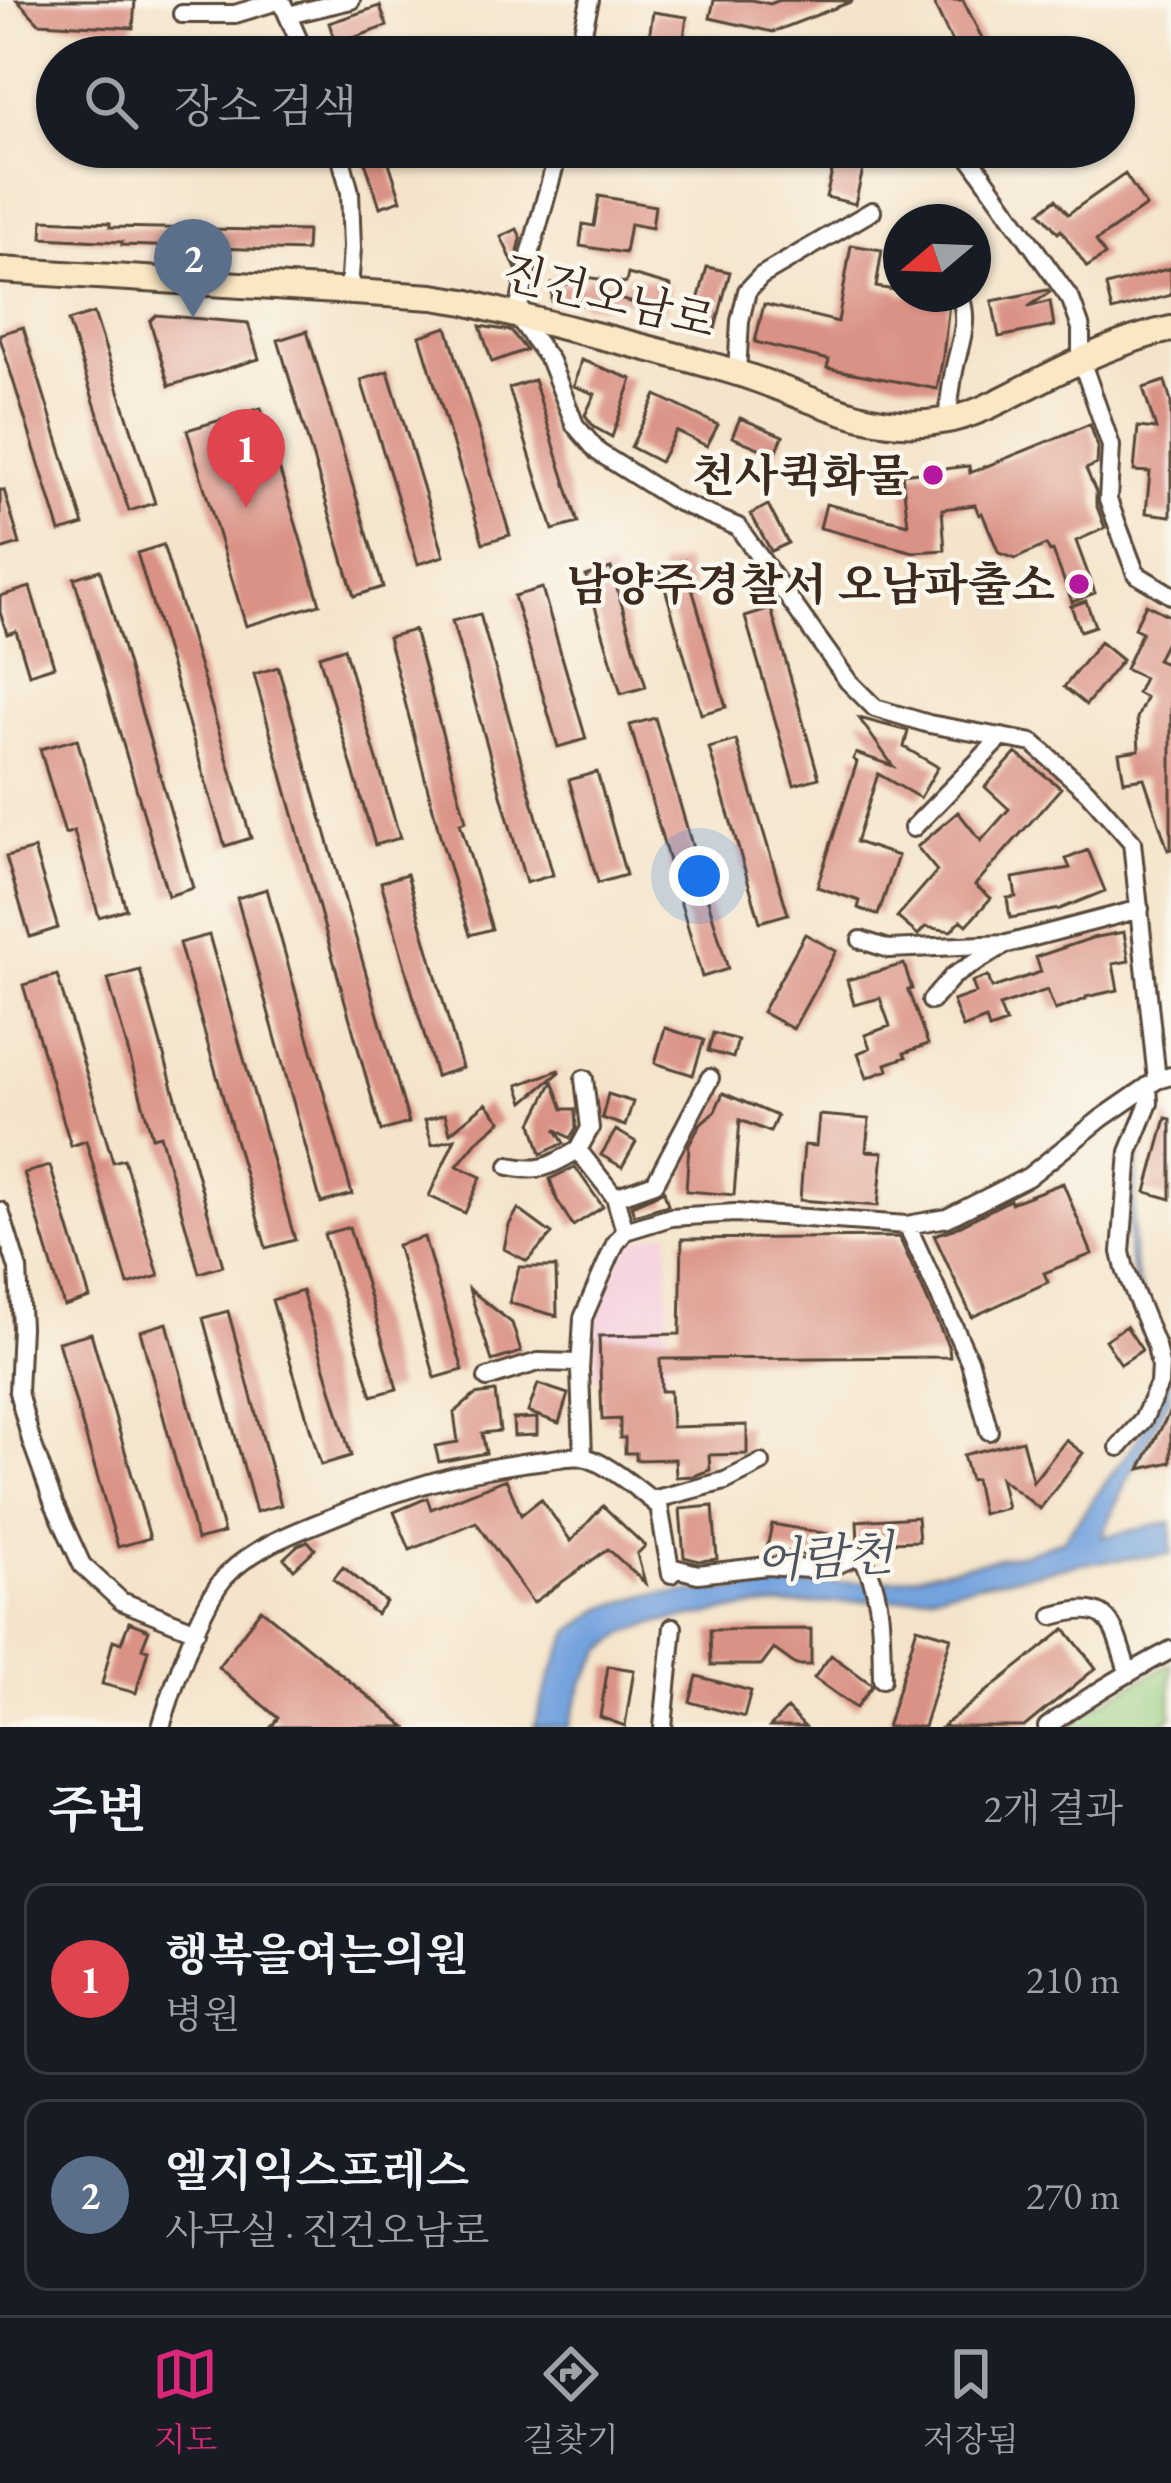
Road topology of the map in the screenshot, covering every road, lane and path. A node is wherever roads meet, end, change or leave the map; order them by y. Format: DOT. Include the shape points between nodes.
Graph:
graph roads {
  1 [pos="351,0"];
  2 [pos="590,0"];
  3 [pos="182,14"];
  4 [pos="288,15"];
  5 [pos="297,36"];
  6 [pos="582,36"];
  7 [pos="344,168"];
  8 [pos="554,168"];
  9 [pos="977,168"];
  10 [pos="872,212"];
  11 [pos="0,270"];
  12 [pos="349,291"];
  13 [pos="965,312"];
  14 [pos="518,316"];
  15 [pos="1171,329"];
  16 [pos="1081,360"];
  17 [pos="736,372"];
  18 [pos="947,420"];
  19 [pos="1171,595"];
  20 [pos="1002,737"];
  21 [pos="913,828"];
  22 [pos="1140,909"];
  23 [pos="861,940"];
  24 [pos="1006,944"];
  25 [pos="931,1001"];
  26 [pos="710,1078"];
  27 [pos="584,1079"];
  28 [pos="1159,1081"];
  29 [pos="578,1150"];
  30 [pos="509,1166"];
  31 [pos="615,1197"];
  32 [pos="0,1211"];
  33 [pos="907,1225"];
  34 [pos="625,1231"];
  35 [pos="20,1308"];
  36 [pos="0,1315"];
  37 [pos="580,1363"];
  38 [pos="487,1378"];
  39 [pos="989,1431"];
  40 [pos="1119,1447"];
  41 [pos="583,1456"];
  42 [pos="761,1462"];
  43 [pos="652,1500"];
  44 [pos="1053,1616"];
  45 [pos="673,1627"];
  46 [pos="196,1631"];
  47 [pos="1171,1650"];
  48 [pos="1128,1672"];
  49 [pos="882,1679"];
  50 [pos="161,1727"];
  51 [pos="663,1727"];
  52 [pos="1047,1727"];
  1 -- 4 [label="street"];
  2 -- 6 [label="street"];
  3 -- 4 [label="street" via="235,14 281,0"];
  4 -- 5 [label="street"];
  7 -- 12 [label="street"];
  8 -- 14 [label="street"];
  9 -- 16 [label="street" via="1071,300"];
  10 -- 17 [label="street" via="747,291"];
  11 -- 12 [label="main road, 진건오남로"];
  12 -- 14 [label="main road, 진건오남로" via="433,297"];
  13 -- 18 [label="street"];
  14 -- 17 [label="main road, 진건오남로"];
  14 -- 20 [label="street" via="598,452 674,500 738,526 875,708"];
  15 -- 16 [label="main road, 진건오남로"];
  16 -- 18 [label="main road, 진건오남로"];
  16 -- 19 [label="street" via="1111,446 1108,500 1136,574"];
  17 -- 18 [label="main road, 진건오남로" via="877,422"];
  20 -- 21 [label="street"];
  20 -- 22 [label="street" via="1033,743 1132,842"];
  22 -- 24 [label="street"];
  22 -- 28 [label="street"];
  23 -- 24 [label="street" via="889,949"];
  24 -- 25 [label="street" via="952,976"];
  26 -- 31 [label="street" via="655,1183"];
  27 -- 29 [label="street" via="590,1128"];
  28 -- 33 [label="street" via="1028,1177 947,1218"];
  28 -- 40 [label="street" via="1129,1152 1121,1252 1156,1346 1159,1384"];
  29 -- 30 [label="street" via="534,1171"];
  29 -- 31 [label="street"];
  31 -- 34 [label="street"];
  32 -- 35 [label="street"];
  33 -- 34 [label="street" via="735,1213 671,1217"];
  33 -- 39 [label="street" via="970,1362"];
  34 -- 37 [label="street" via="584,1318"];
  35 -- 36 [label="street"];
  35 -- 46 [label="street" via="18,1392 82,1565 121,1601"];
  37 -- 38 [label="street" via="538,1362"];
  37 -- 41 [label="street"];
  41 -- 43 [label="street"];
  41 -- 46 [label="street" via="434,1479 296,1532 227,1574"];
  42 -- 43 [label="street" via="725,1481"];
  43 -- 49 [label="street" via="670,1570 823,1570 860,1555 880,1611"];
  44 -- 48 [label="street" via="1094,1609 1108,1620"];
  45 -- 51 [label="street"];
  46 -- 50 [label="street"];
  47 -- 48 [label="street"];
  48 -- 52 [label="street"];
}
